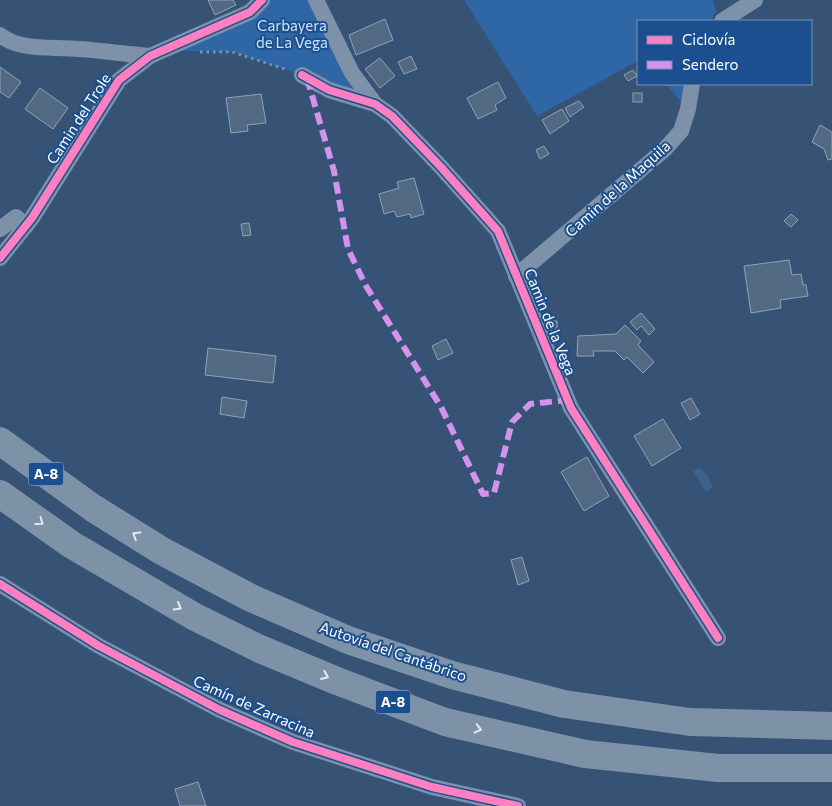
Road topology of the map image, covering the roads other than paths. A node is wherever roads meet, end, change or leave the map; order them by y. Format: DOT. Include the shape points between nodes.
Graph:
graph roads {
  1 [pos="262,0"];
  2 [pos="316,0"];
  3 [pos="756,0"];
  4 [pos="724,20"];
  5 [pos="0,35"];
  6 [pos="150,56"];
  7 [pos="302,75"];
  8 [pos="692,85"];
  9 [pos="375,104"];
  10 [pos="26,226"];
  11 [pos="0,229"];
  12 [pos="0,258"];
  13 [pos="516,276"];
  14 [pos="0,441"];
  15 [pos="0,494"];
  16 [pos="162,552"];
  17 [pos="0,584"];
  18 [pos="718,638"];
  19 [pos="832,710"];
  20 [pos="832,726"];
  21 [pos="718,768"];
  22 [pos="832,768"];
  23 [pos="832,782"];
  24 [pos="518,806"];
  1 -- 6 [label="street, Camin del Trole" via="250,12"];
  2 -- 9 [label="street, Camin de la Vega" via="352,73"];
  3 -- 4 [label="street"];
  5 -- 6 [label="street" via="9,42 28,46"];
  6 -- 10 [label="street, Camin del Trole" via="119,80"];
  7 -- 9 [label="street, Camin de la Vega" via="329,90"];
  8 -- 13 [label="street, Camin de la Maquila" via="681,132 666,149"];
  9 -- 13 [label="street, Camin de la Vega" via="392,116 498,231"];
  10 -- 11 [label="street" via="16,217"];
  10 -- 12 [label="street, Camin del Trole"];
  13 -- 18 [label="street, Camin de la Vega" via="571,408"];
  16 -- 14 [label="highway, Autovía del Cantábrico / A-8, one-way" via="93,508"];
  15 -- 21 [label="highway, A-8, one-way" via="72,545 195,617 337,681 445,722 585,754"];
  16 -- 19 [label="highway" via="354,631 458,663 570,690 690,707"];
  16 -- 20 [label="highway, Autovía del Cantábrico / A-8" via="250,598 348,640 452,674 564,704 690,722"];
  17 -- 24 [label="street, Camín de Zarracina" via="99,646 220,710 293,742 432,787"];
  21 -- 22 [label="highway, A-8"];
  21 -- 23 [label="highway" via="774,780"];
}
